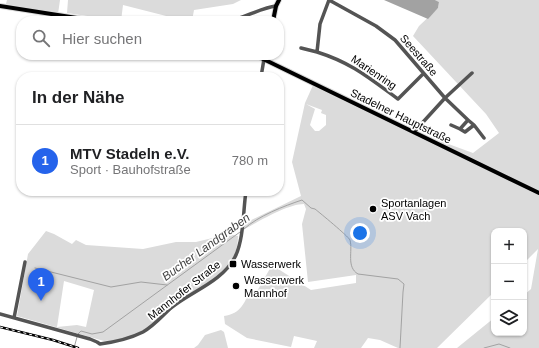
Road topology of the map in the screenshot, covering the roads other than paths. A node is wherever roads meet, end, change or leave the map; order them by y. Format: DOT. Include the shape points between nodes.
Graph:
graph roads {
  1 [pos="279,0"];
  2 [pos="329,0"];
  3 [pos="0,6"];
  4 [pos="276,6"];
  5 [pos="64,16"];
  6 [pos="246,16"];
  7 [pos="274,16"];
  8 [pos="300,48"];
  9 [pos="317,52"];
  10 [pos="265,60"];
  11 [pos="271,60"];
  12 [pos="263,72"];
  13 [pos="472,73"];
  14 [pos="424,74"];
  15 [pos="445,98"];
  16 [pos="468,120"];
  17 [pos="474,125"];
  18 [pos="451,126"];
  19 [pos="460,129"];
  20 [pos="414,132"];
  21 [pos="484,138"];
  22 [pos="539,193"];
  23 [pos="245,196"];
  24 [pos="25,262"];
  25 [pos="0,314"];
  26 [pos="14,318"];
  27 [pos="100,346"];
  1 -- 4 [label="main road"];
  2 -- 9 [label="street" via="320,24"];
  2 -- 14 [label="street, Seestraße" via="388,34"];
  3 -- 5 [label="main road"];
  4 -- 6 [label="street"];
  4 -- 7 [label="main road"];
  8 -- 9 [label="street, Marienring"];
  9 -- 14 [label="street, Marienring" via="350,65 398,99"];
  10 -- 12 [label="street"];
  11 -- 20 [label="main road, Stadelner Hauptstraße"];
  13 -- 15 [label="street"];
  14 -- 15 [label="street, Seestraße"];
  15 -- 16 [label="street, Seestraße"];
  15 -- 20 [label="street"];
  16 -- 17 [label="street, Seestraße"];
  16 -- 19 [label="street"];
  17 -- 19 [label="street" via="465,132"];
  17 -- 21 [label="street, Seestraße"];
  18 -- 19 [label="street"];
  20 -- 22 [label="main road, Stadelner Hauptstraße"];
  23 -- 27 [label="street, Mannhofer Straße" via="238,250 233,260 218,276 172,308 153,326 128,338"];
  24 -- 26 [label="street"];
  25 -- 26 [label="street"];
  26 -- 27 [label="street" via="76,335 97,342"];
}
